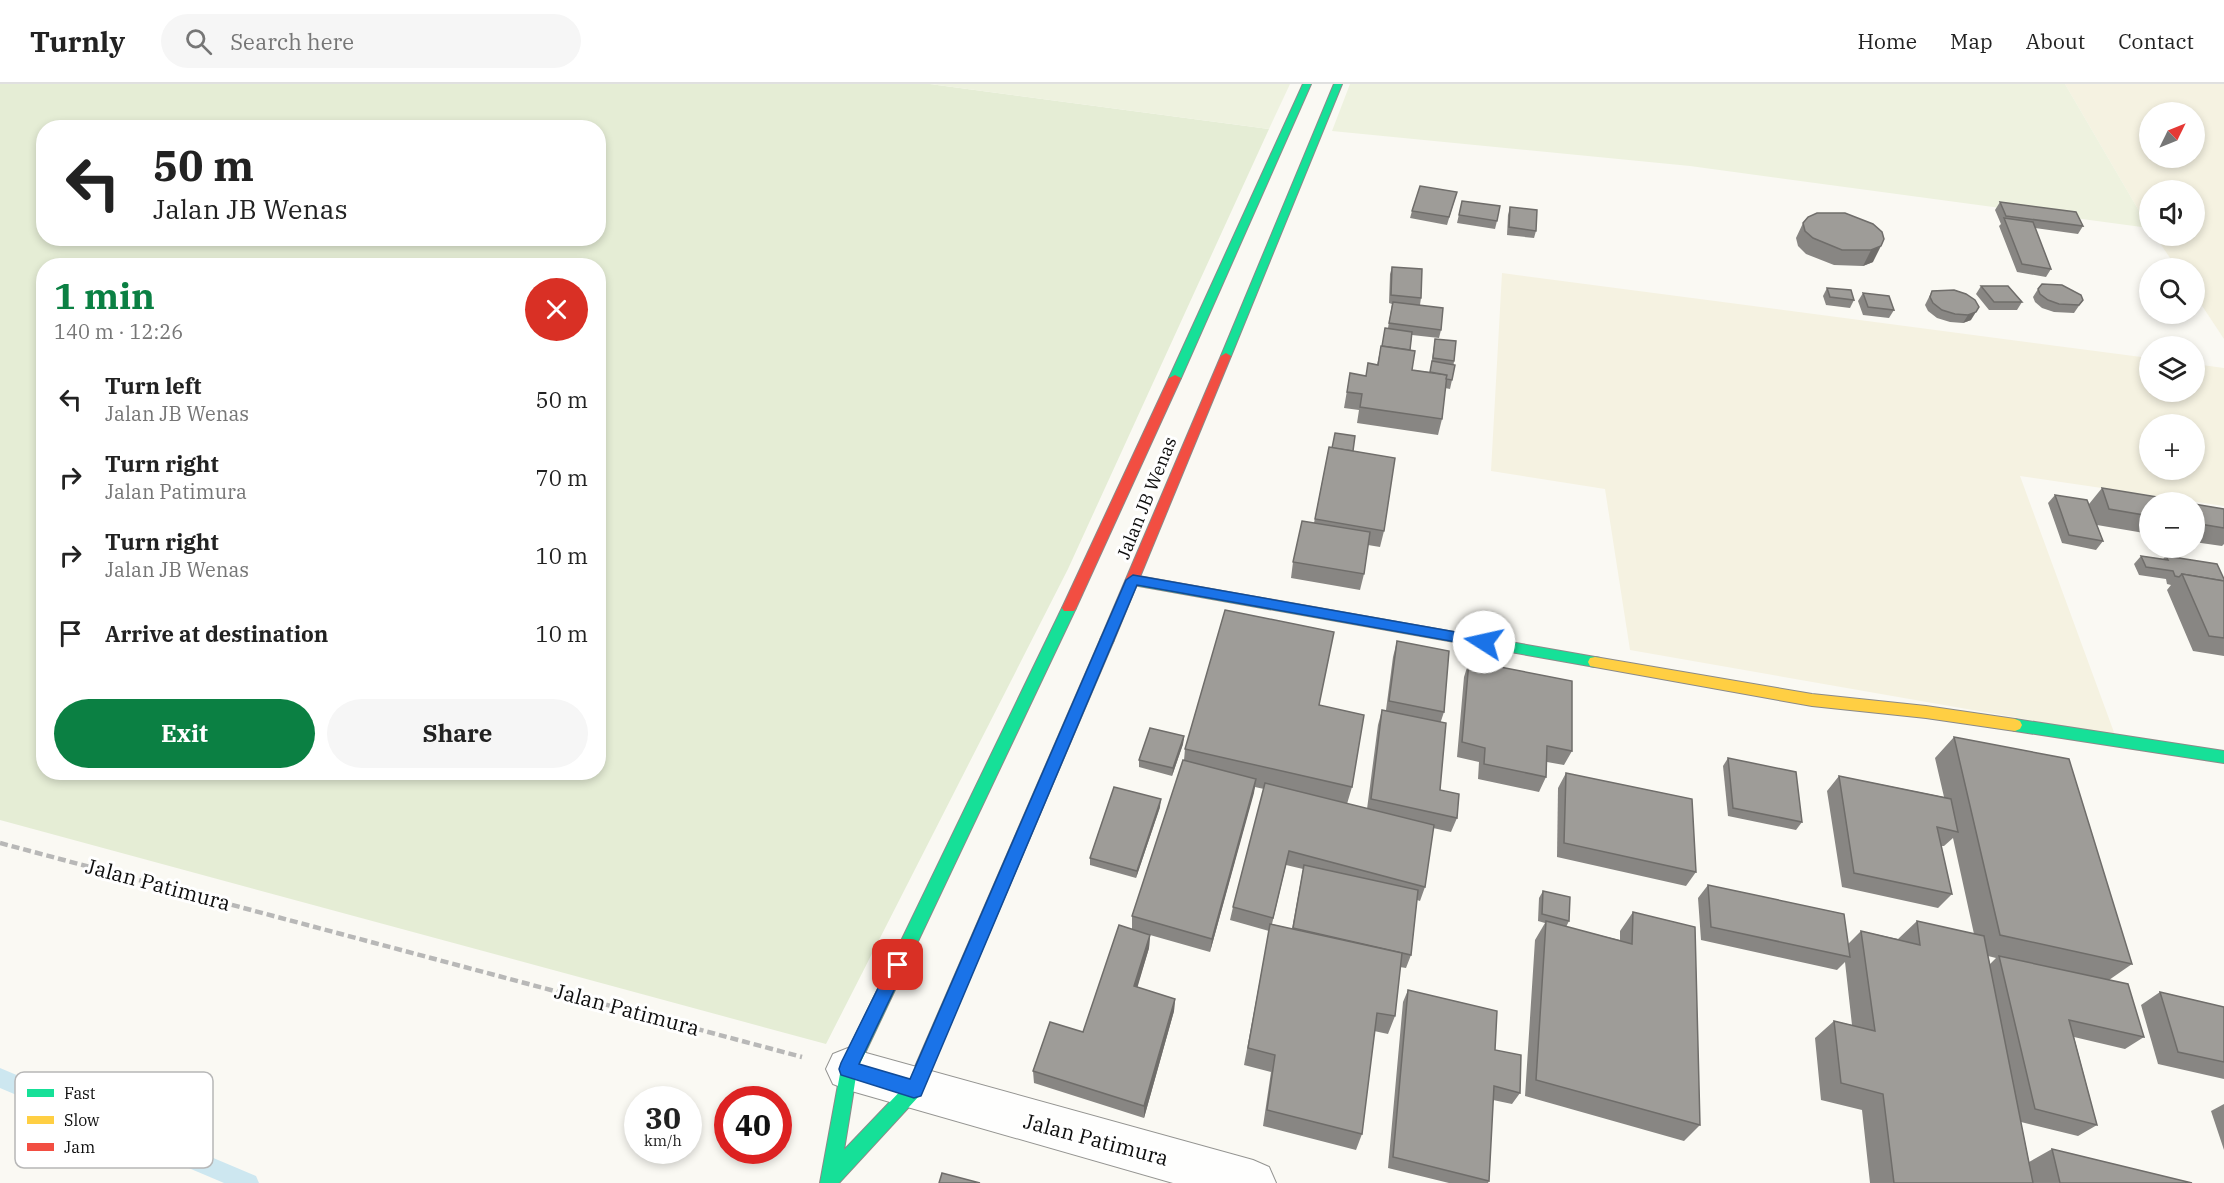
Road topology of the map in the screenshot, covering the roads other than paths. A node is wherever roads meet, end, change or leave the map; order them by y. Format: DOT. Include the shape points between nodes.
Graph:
graph roads {
  1 [pos="1307,84"];
  2 [pos="1338,84"];
  3 [pos="1309,114"];
  4 [pos="1133,580"];
  5 [pos="2224,757"];
  6 [pos="848,1069"];
  7 [pos="914,1089"];
  8 [pos="830,1180"];
  9 [pos="1253,1183"];
  1 -- 3 [label="main road, Jalan JB Wenas"];
  2 -- 3 [label="main road, Jalan JB Wenas"];
  3 -- 4 [label="main road, Jalan JB Wenas"];
  3 -- 6 [label="main road, Jalan JB Wenas"];
  4 -- 5 [label="main road" via="1812,700 1926,712"];
  4 -- 7 [label="main road, Jalan JB Wenas"];
  6 -- 7 [label="street, Jalan Patimura"];
  6 -- 8 [label="main road, Jalan JB Wenas"];
  7 -- 8 [label="main road"];
  7 -- 9 [label="street, Jalan Patimura"];
}
